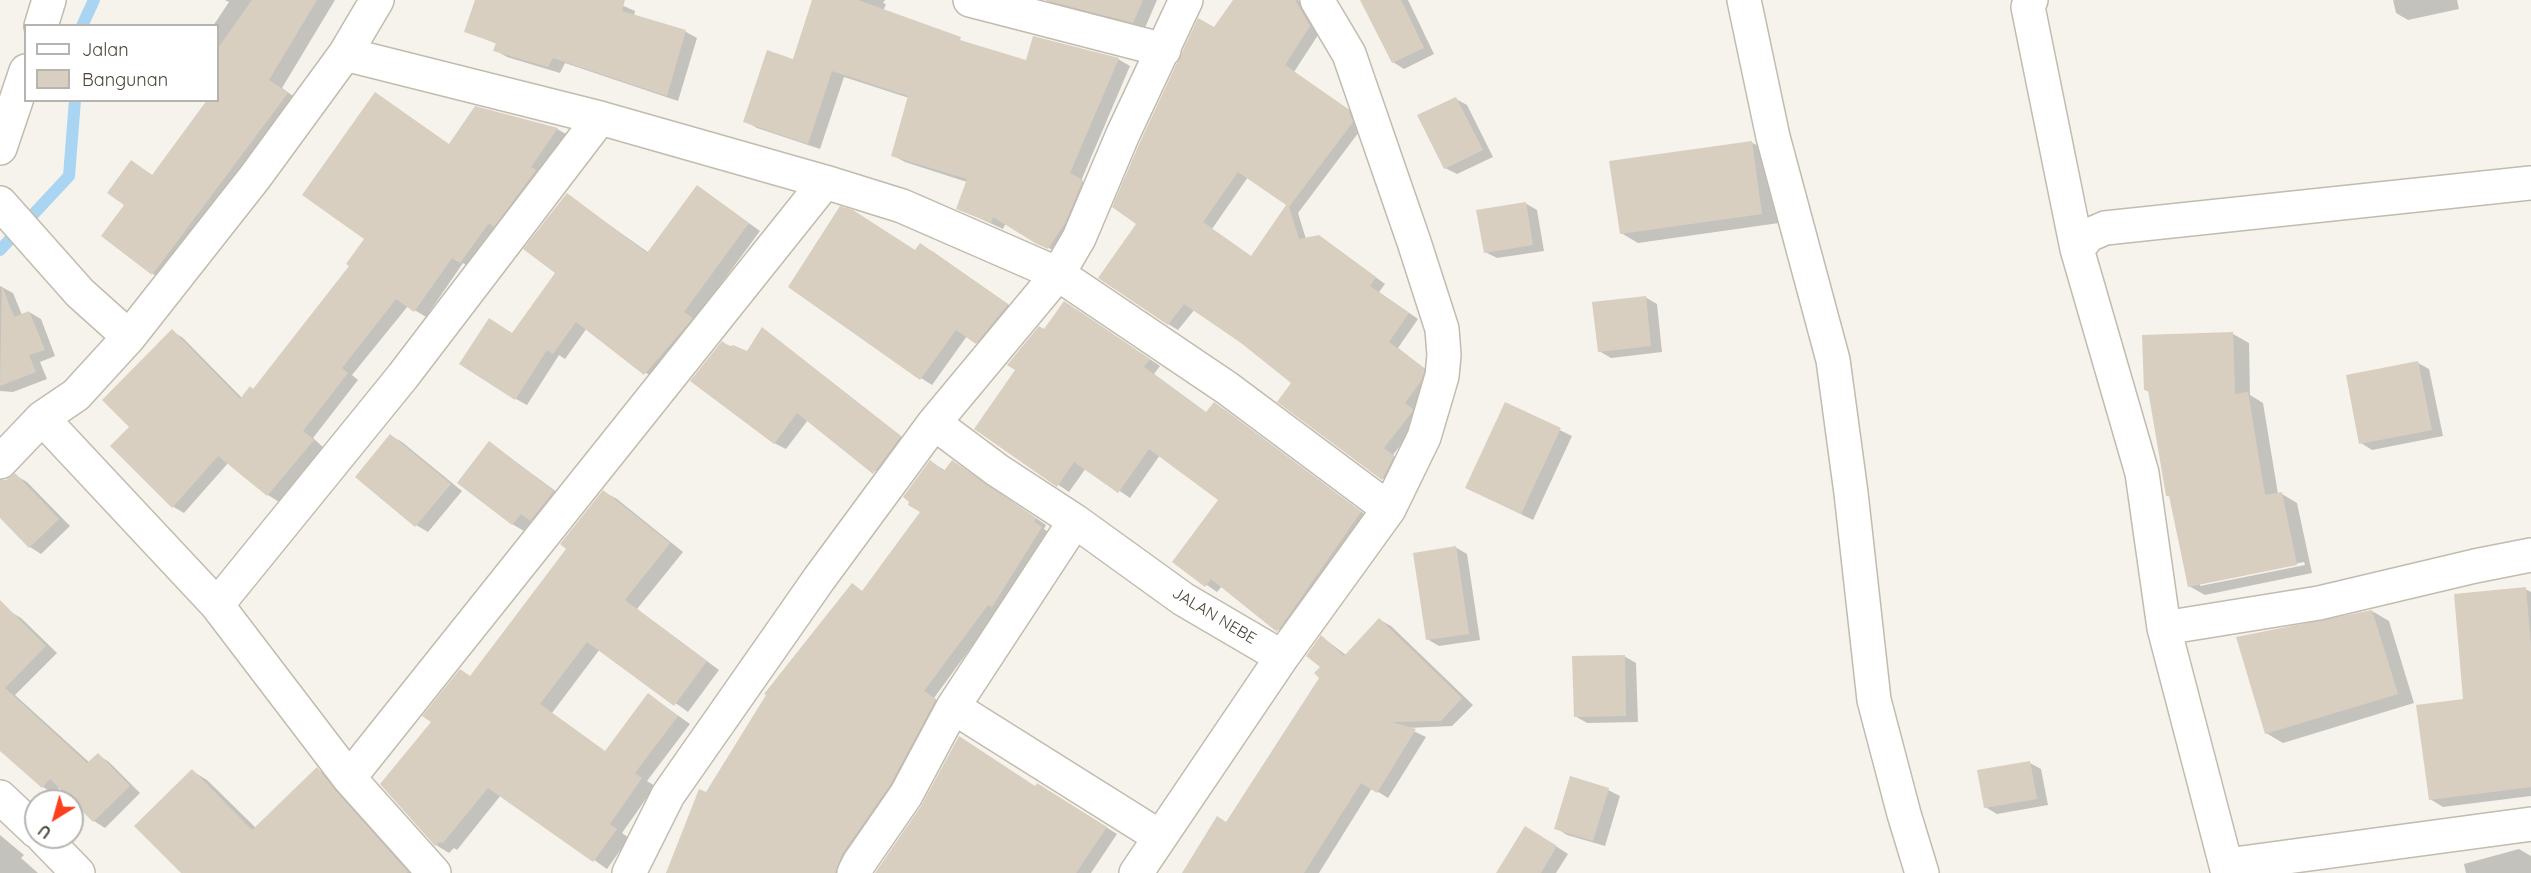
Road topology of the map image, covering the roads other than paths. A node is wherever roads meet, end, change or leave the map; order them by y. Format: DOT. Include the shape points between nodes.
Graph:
graph roads {
  1 [pos="49,0"];
  2 [pos="377,0"];
  3 [pos="970,0"];
  4 [pos="1186,0"];
  5 [pos="1317,0"];
  6 [pos="1744,0"];
  7 [pos="2031,0"];
  8 [pos="42,24"];
  9 [pos="1164,50"];
  10 [pos="345,54"];
  11 [pos="24,77"];
  12 [pos="600,118"];
  13 [pos="0,148"];
  14 [pos="825,182"];
  15 [pos="2531,183"];
  16 [pos="6,209"];
  17 [pos="2077,249"];
  18 [pos="1058,274"];
  19 [pos="129,337"];
  20 [pos="42,418"];
  21 [pos="934,423"];
  22 [pos="0,462"];
  23 [pos="1389,509"];
  24 [pos="1075,521"];
  25 [pos="2531,555"];
  26 [pos="217,605"];
  27 [pos="2164,628"];
  28 [pos="1282,657"];
  29 [pos="953,707"];
  30 [pos="349,777"];
  31 [pos="0,797"];
  32 [pos="24,820"];
  33 [pos="2531,824"];
  34 [pos="1160,837"];
  35 [pos="55,849"];
  36 [pos="2228,869"];
  37 [pos="78,873"];
  38 [pos="434,873"];
  39 [pos="629,873"];
  40 [pos="855,873"];
  41 [pos="1136,873"];
  42 [pos="1922,873"];
  1 -- 8 [label="street"];
  2 -- 10 [label="street"];
  3 -- 9 [label="street"];
  4 -- 9 [label="street"];
  5 -- 23 [label="street" via="1349,54 1442,329 1442,376 1433,407 1424,437"];
  6 -- 42 [label="street" via="1773,137 1833,360 1874,700"];
  7 -- 17 [label="street" via="2028,7"];
  9 -- 18 [label="street" via="1079,238"];
  10 -- 12 [label="street"];
  10 -- 19 [label="street" via="255,177"];
  11 -- 13 [label="street"];
  12 -- 14 [label="street"];
  12 -- 26 [label="street" via="403,376"];
  14 -- 18 [label="street" via="902,206"];
  14 -- 30 [label="street"];
  15 -- 17 [label="street" via="2105,228 2090,235"];
  16 -- 19 [label="street" via="80,293"];
  17 -- 27 [label="street" via="2142,473"];
  18 -- 21 [label="street"];
  18 -- 23 [label="street" via="1227,388"];
  19 -- 20 [label="street" via="76,395"];
  20 -- 22 [label="street"];
  20 -- 26 [label="street"];
  21 -- 24 [label="street, JALAN NEBE"];
  21 -- 39 [label="street" via="668,795"];
  23 -- 28 [label="street"];
  24 -- 28 [label="street, JALAN NEBE" via="1183,599"];
  24 -- 29 [label="street"];
  25 -- 27 [label="street" via="2319,603"];
  26 -- 30 [label="street"];
  27 -- 36 [label="street"];
  28 -- 34 [label="street"];
  29 -- 34 [label="street"];
  29 -- 40 [label="street" via="906,795"];
  30 -- 38 [label="street"];
  31 -- 32 [label="street"];
  33 -- 36 [label="street"];
  34 -- 41 [label="street"];
  35 -- 37 [label="street"];
}
